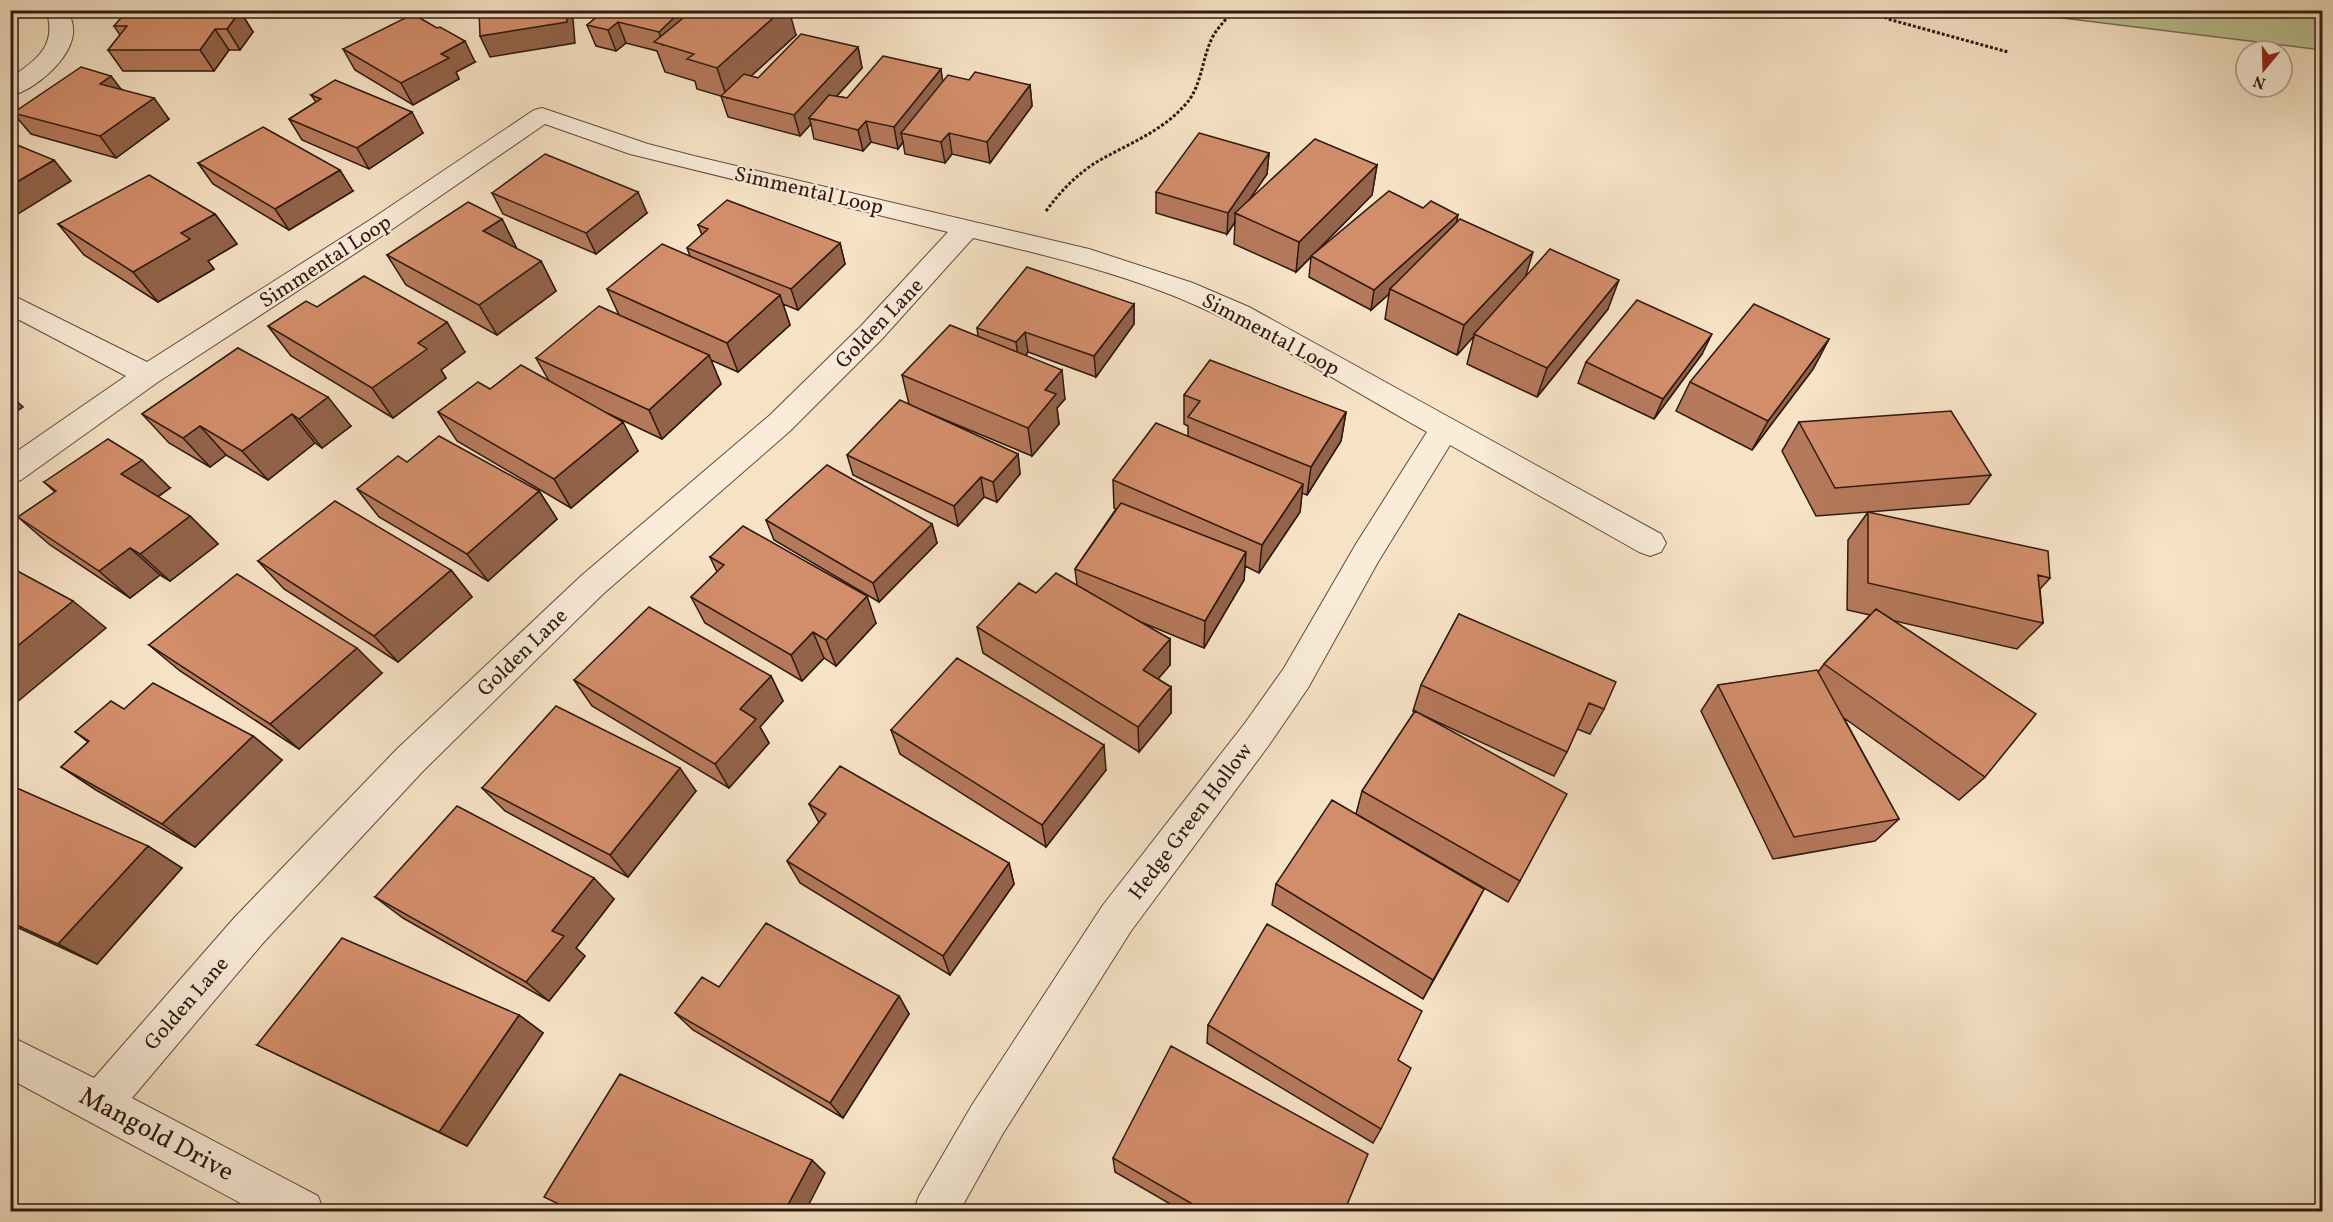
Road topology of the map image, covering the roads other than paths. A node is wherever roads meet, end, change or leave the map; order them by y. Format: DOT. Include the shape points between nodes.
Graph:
graph roads {
  1 [pos="57,10"];
  2 [pos="10,89"];
  3 [pos="968,227"];
  4 [pos="10,303"];
  5 [pos="148,375"];
  6 [pos="1445,429"];
  7 [pos="10,472"];
  8 [pos="1650,543"];
  9 [pos="10,1056"];
  10 [pos="100,1103"];
  11 [pos="302,1212"];
  12 [pos="935,1212"];
  1 -- 2 [label="street" via="64,22 57,49"];
  3 -- 5 [label="street, Simmental Loop" via="639,149 542,115"];
  3 -- 6 [label="street, Simmental Loop" via="1080,255 1183,290 1239,314"];
  3 -- 10 [label="street, Golden Lane" via="872,333 780,423 592,585 410,760 249,930"];
  4 -- 5 [label="street"];
  5 -- 7 [label="street, Simmental Loop"];
  6 -- 8 [label="street, Simmental Loop"];
  6 -- 12 [label="street, Hedge Green Hollow" via="1367,553 1296,678 1117,918 987,1120"];
  9 -- 10 [label="street, Mangold Drive"];
  10 -- 11 [label="street, Mangold Drive"];
}
